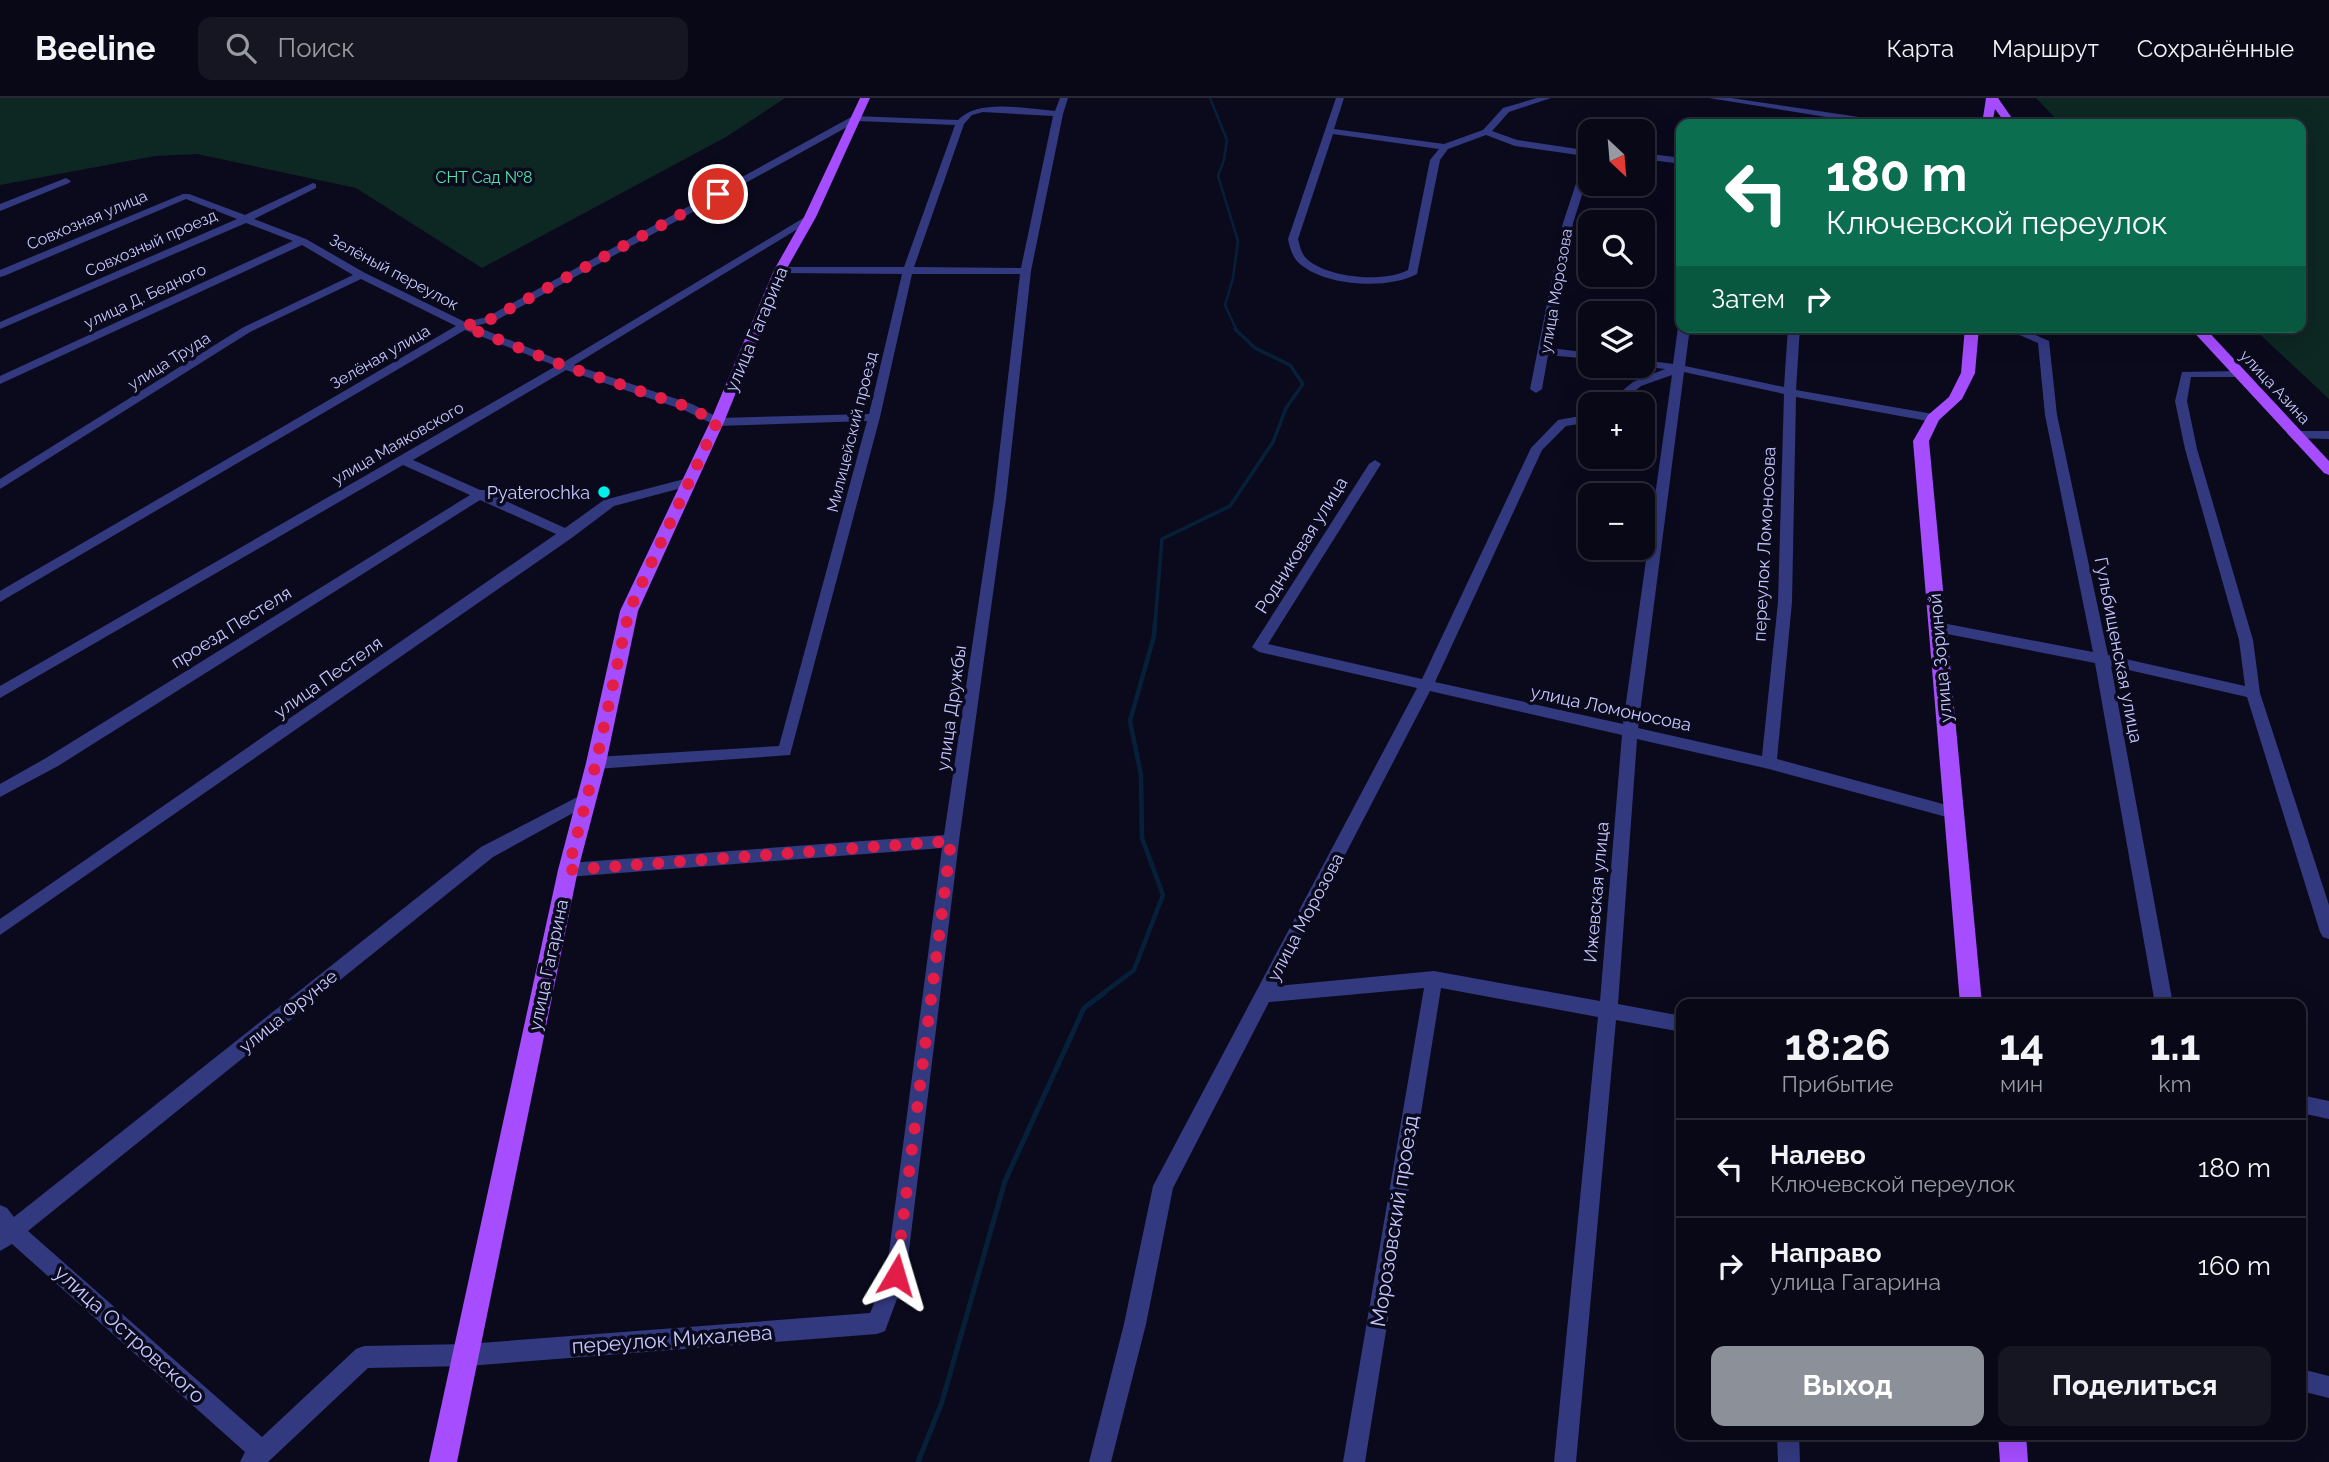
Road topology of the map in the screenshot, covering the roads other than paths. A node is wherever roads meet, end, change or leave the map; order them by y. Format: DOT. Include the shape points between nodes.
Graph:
graph roads {
  1 [pos="865,98"];
  2 [pos="1064,98"];
  3 [pos="1340,98"];
  4 [pos="1547,98"];
  5 [pos="1713,98"];
  6 [pos="1991,98"];
  7 [pos="1058,114"];
  8 [pos="856,118"];
  9 [pos="1853,119"];
  10 [pos="1988,119"];
  11 [pos="2007,119"];
  12 [pos="960,123"];
  13 [pos="1329,131"];
  14 [pos="1486,132"];
  15 [pos="1445,147"];
  16 [pos="1578,152"];
  17 [pos="1656,158"];
  18 [pos="1676,160"];
  19 [pos="66,181"];
  20 [pos="313,186"];
  21 [pos="1578,192"];
  22 [pos="186,196"];
  23 [pos="0,208"];
  24 [pos="810,217"];
  25 [pos="246,219"];
  26 [pos="302,241"];
  27 [pos="780,270"];
  28 [pos="908,270"];
  29 [pos="1026,271"];
  30 [pos="0,274"];
  31 [pos="361,275"];
  32 [pos="0,326"];
  33 [pos="464,326"];
  34 [pos="1683,333"];
  35 [pos="1794,333"];
  36 [pos="1971,333"];
  37 [pos="2022,333"];
  38 [pos="2201,333"];
  39 [pos="1546,351"];
  40 [pos="1578,355"];
  41 [pos="1655,365"];
  42 [pos="565,366"];
  43 [pos="1680,368"];
  44 [pos="2238,374"];
  45 [pos="0,380"];
  46 [pos="1536,389"];
  47 [pos="1627,392"];
  48 [pos="1790,392"];
  49 [pos="874,417"];
  50 [pos="1933,418"];
  51 [pos="1578,420"];
  52 [pos="717,422"];
  53 [pos="2296,435"];
  54 [pos="2329,435"];
  55 [pos="403,460"];
  56 [pos="1375,464"];
  57 [pos="2329,470"];
  58 [pos="688,482"];
  59 [pos="0,485"];
  60 [pos="482,494"];
  61 [pos="568,534"];
  62 [pos="0,597"];
  63 [pos="1937,627"];
  64 [pos="1259,647"];
  65 [pos="2102,659"];
  66 [pos="1426,687"];
  67 [pos="0,693"];
  68 [pos="2253,693"];
  69 [pos="1630,732"];
  70 [pos="596,763"];
  71 [pos="1769,763"];
  72 [pos="0,791"];
  73 [pos="587,798"];
  74 [pos="1954,813"];
  75 [pos="951,841"];
  76 [pos="568,870"];
  77 [pos="0,928"];
  78 [pos="2329,932"];
  79 [pos="1434,979"];
  80 [pos="1264,995"];
  81 [pos="1970,999"];
  82 [pos="2163,999"];
  83 [pos="1608,1011"];
  84 [pos="1676,1023"];
  85 [pos="2306,1105"];
  86 [pos="2329,1110"];
  87 [pos="4,1229"];
  88 [pos="877,1323"];
  89 [pos="467,1355"];
  90 [pos="2306,1381"];
  91 [pos="2329,1387"];
  92 [pos="1788,1440"];
  93 [pos="2012,1440"];
  94 [pos="256,1457"];
  95 [pos="443,1462"];
  96 [pos="1100,1462"];
  97 [pos="1354,1462"];
  98 [pos="1565,1462"];
  99 [pos="1789,1462"];
  100 [pos="2014,1462"];
  1 -- 8 [label="main road, улица Гагарина"];
  2 -- 7 [label="street, улица Дружбы"];
  3 -- 13 [label="street"];
  4 -- 14 [label="street" via="1506,110"];
  5 -- 9 [label="street"];
  6 -- 10 [label="main road"];
  6 -- 11 [label="main road"];
  7 -- 12 [label="street" via="982,109 969,113"];
  7 -- 29 [label="street, улица Дружбы"];
  8 -- 12 [label="street"];
  8 -- 24 [label="main road, улица Гагарина"];
  8 -- 33 [label="street, Зелёная улица" via="491,319"];
  12 -- 28 [label="street, Милицейский проезд"];
  13 -- 15 [label="street"];
  13 -- 15 [label="street" via="1293,239 1303,262 1337,276 1391,281 1413,272 1435,160"];
  14 -- 15 [label="street"];
  14 -- 16 [label="street" via="1516,143"];
  17 -- 18 [label="street"];
  19 -- 23 [label="street"];
  20 -- 25 [label="street, Совхозный проезд"];
  21 -- 39 [label="street, улица Морозова" via="1568,223"];
  22 -- 25 [label="street, Зелёный переулок"];
  22 -- 30 [label="street, Совхозная улица"];
  24 -- 27 [label="main road, улица Гагарина"];
  24 -- 42 [label="street, улица Маяковского"];
  25 -- 26 [label="street, Зелёный переулок"];
  25 -- 32 [label="street, Совхозный проезд"];
  26 -- 31 [label="street, Зелёный переулок"];
  26 -- 45 [label="street, улица Д. Бедного"];
  27 -- 28 [label="street"];
  27 -- 52 [label="main road, улица Гагарина"];
  28 -- 29 [label="street"];
  28 -- 49 [label="street, Милицейский проезд"];
  29 -- 75 [label="street, улица Дружбы" via="1000,499"];
  31 -- 33 [label="street, Зелёный переулок"];
  31 -- 59 [label="street, улица Труда" via="246,330"];
  33 -- 42 [label="street, Зелёный переулок"];
  33 -- 62 [label="street, Зелёная улица"];
  34 -- 43 [label="street, Ижевская улица"];
  35 -- 48 [label="street, переулок Ломоносова"];
  36 -- 50 [label="main road, улица Зориной" via="1968,373 1955,399"];
  37 -- 65 [label="street, Гульбищенская улица" via="2043,341 2051,415"];
  38 -- 44 [label="main road, улица Азина"];
  39 -- 40 [label="street"];
  39 -- 46 [label="street, улица Морозова"];
  41 -- 43 [label="street"];
  42 -- 52 [label="street, Зелёный переулок" via="688,407"];
  42 -- 55 [label="street, улица Маяковского"];
  43 -- 47 [label="street"];
  43 -- 48 [label="street"];
  43 -- 69 [label="street, Ижевская улица"];
  44 -- 53 [label="main road, улица Азина"];
  44 -- 68 [label="street" via="2186,374 2181,401 2246,640"];
  48 -- 50 [label="street"];
  48 -- 71 [label="street, переулок Ломоносова" via="1785,602"];
  49 -- 52 [label="street, Зелёный переулок"];
  49 -- 70 [label="street, Милицейский проезд" via="785,751"];
  50 -- 63 [label="main road, улица Зориной" via="1921,441"];
  51 -- 66 [label="street, улица Морозова" via="1562,423 1537,447"];
  52 -- 58 [label="main road, улица Гагарина"];
  53 -- 54 [label="street"];
  53 -- 57 [label="main road, улица Азина"];
  55 -- 60 [label="street"];
  55 -- 67 [label="street, улица Маяковского"];
  56 -- 64 [label="street, Родниковая улица"];
  58 -- 61 [label="street, улица Пестеля" via="609,503"];
  58 -- 70 [label="main road, улица Гагарина" via="629,611"];
  60 -- 61 [label="street"];
  60 -- 72 [label="street, проезд Пестеля"];
  61 -- 77 [label="street, улица Пестеля"];
  63 -- 65 [label="street"];
  63 -- 74 [label="main road, улица Зориной"];
  64 -- 66 [label="street, улица Ломоносова"];
  65 -- 68 [label="street"];
  65 -- 82 [label="street, Гульбищенская улица"];
  66 -- 69 [label="street, улица Ломоносова"];
  66 -- 80 [label="street, улица Морозова"];
  68 -- 78 [label="street"];
  69 -- 71 [label="street, улица Ломоносова"];
  69 -- 83 [label="street, Ижевская улица"];
  70 -- 73 [label="main road, улица Гагарина"];
  71 -- 74 [label="street, улица Ломоносова"];
  73 -- 76 [label="main road, улица Гагарина"];
  73 -- 87 [label="street, улица Фрунзе" via="487,852"];
  74 -- 81 [label="main road, улица Зориной"];
  75 -- 76 [label="street"];
  75 -- 88 [label="street, улица Дружбы" via="896,1275"];
  76 -- 89 [label="main road, улица Гагарина"];
  79 -- 80 [label="street"];
  79 -- 83 [label="street"];
  79 -- 97 [label="street, Морозовский проезд"];
  80 -- 96 [label="street, улица Морозова" via="1163,1186"];
  83 -- 84 [label="street"];
  83 -- 98 [label="street, Ижевская улица"];
  85 -- 86 [label="street"];
  87 -- 94 [label="street, улица Островского"];
  88 -- 89 [label="street, переулок Михалева"];
  89 -- 94 [label="street, переулок Михалева" via="364,1357"];
  89 -- 95 [label="main road, улица Гагарина"];
  90 -- 91 [label="street"];
  92 -- 99 [label="street"];
  93 -- 100 [label="main road"];
}
